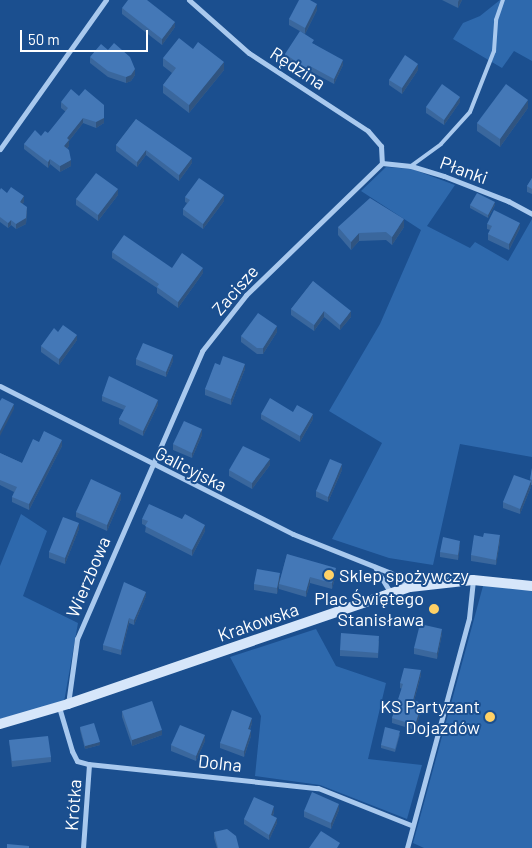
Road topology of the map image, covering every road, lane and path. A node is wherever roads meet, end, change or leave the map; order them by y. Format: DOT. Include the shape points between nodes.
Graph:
graph roads {
  1 [pos="106,0"];
  2 [pos="189,0"];
  3 [pos="504,0"];
  4 [pos="0,149"];
  5 [pos="382,163"];
  6 [pos="411,166"];
  7 [pos="532,214"];
  8 [pos="0,386"];
  9 [pos="153,465"];
  10 [pos="374,566"];
  11 [pos="473,580"];
  12 [pos="532,586"];
  13 [pos="410,587"];
  14 [pos="390,594"];
  15 [pos="64,706"];
  16 [pos="0,724"];
  17 [pos="89,764"];
  18 [pos="411,825"];
  19 [pos="83,848"];
  20 [pos="407,848"];
  1 -- 4 [label="street"];
  2 -- 5 [label="street, Rędzina" via="249,53 368,131 381,146"];
  3 -- 6 [label="lane" via="496,20 494,52 470,112 441,144"];
  5 -- 6 [label="street, Płanki"];
  5 -- 9 [label="street, Zacisze" via="246,295 202,351"];
  6 -- 7 [label="street, Płanki" via="508,201"];
  8 -- 9 [label="street, Galicyjska"];
  9 -- 10 [label="street, Galicyjska" via="293,534"];
  9 -- 15 [label="street, Wierzbowa" via="77,638"];
  10 -- 13 [label="street, Galicyjska"];
  10 -- 14 [label="street"];
  11 -- 12 [label="street, Krakowska"];
  11 -- 13 [label="street, Krakowska"];
  11 -- 18 [label="street" via="469,618"];
  13 -- 14 [label="street, Krakowska"];
  14 -- 15 [label="street, Krakowska"];
  15 -- 16 [label="street, Krakowska"];
  15 -- 17 [label="street" via="77,761"];
  17 -- 18 [label="street, Dolna" via="318,788"];
  17 -- 19 [label="street, Krótka"];
  18 -- 20 [label="street"];
}
